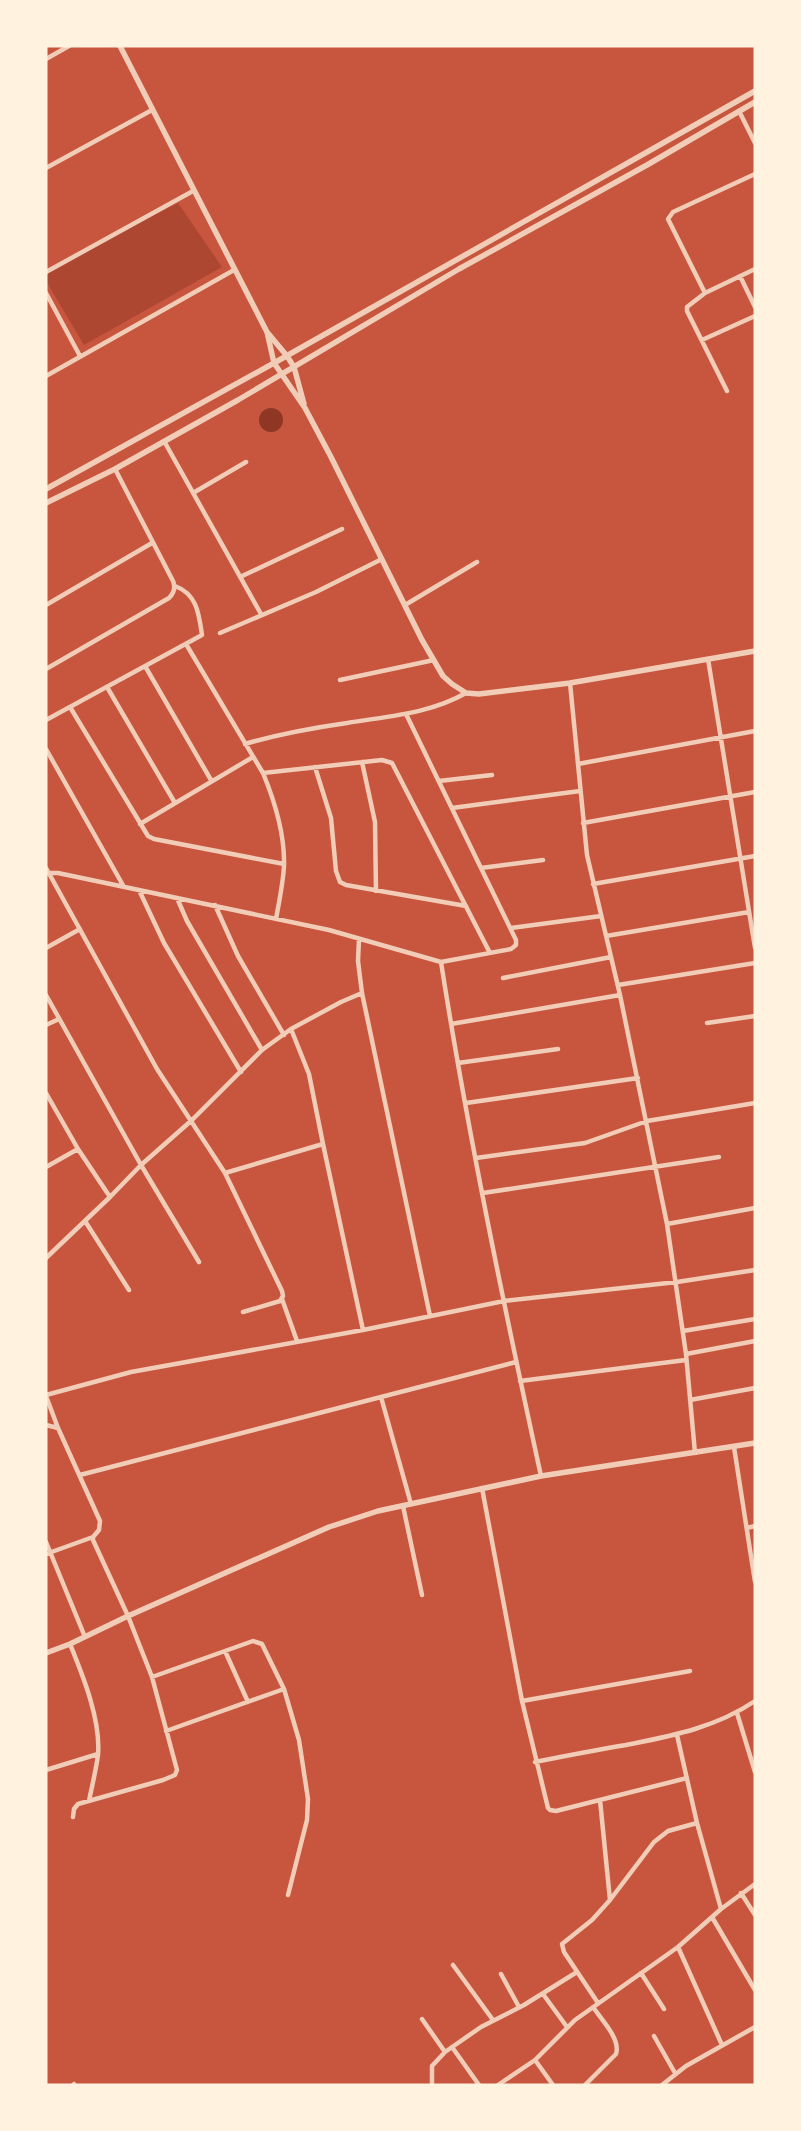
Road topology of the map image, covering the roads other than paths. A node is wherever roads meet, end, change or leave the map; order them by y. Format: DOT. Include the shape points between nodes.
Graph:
graph roads {
  1 [pos="69,46"];
  2 [pos="120,46"];
  3 [pos="46,59"];
  4 [pos="755,91"];
  5 [pos="755,102"];
  6 [pos="152,110"];
  7 [pos="739,111"];
  8 [pos="755,143"];
  9 [pos="46,168"];
  10 [pos="755,174"];
  11 [pos="193,191"];
  12 [pos="755,269"];
  13 [pos="234,270"];
  14 [pos="46,272"];
  15 [pos="740,276"];
  16 [pos="46,293"];
  17 [pos="705,293"];
  18 [pos="755,307"];
  19 [pos="755,316"];
  20 [pos="267,332"];
  21 [pos="702,340"];
  22 [pos="80,356"];
  23 [pos="287,356"];
  24 [pos="274,363"];
  25 [pos="294,368"];
  26 [pos="280,375"];
  27 [pos="46,376"];
  28 [pos="727,391"];
  29 [pos="305,408"];
  30 [pos="164,441"];
  31 [pos="246,462"];
  32 [pos="115,469"];
  33 [pos="46,489"];
  34 [pos="193,493"];
  35 [pos="46,503"];
  36 [pos="342,529"];
  37 [pos="152,543"];
  38 [pos="382,559"];
  39 [pos="477,562"];
  40 [pos="240,577"];
  41 [pos="175,586"];
  42 [pos="405,605"];
  43 [pos="46,606"];
  44 [pos="261,614"];
  45 [pos="220,633"];
  46 [pos="186,644"];
  47 [pos="755,651"];
  48 [pos="708,659"];
  49 [pos="434,660"];
  50 [pos="145,666"];
  51 [pos="46,669"];
  52 [pos="340,680"];
  53 [pos="570,683"];
  54 [pos="107,686"];
  55 [pos="466,693"];
  56 [pos="70,707"];
  57 [pos="406,714"];
  58 [pos="46,720"];
  59 [pos="755,730"];
  60 [pos="720,736"];
  61 [pos="245,744"];
  62 [pos="46,749"];
  63 [pos="253,757"];
  64 [pos="362,762"];
  65 [pos="578,764"];
  66 [pos="315,767"];
  67 [pos="263,773"];
  68 [pos="492,774"];
  69 [pos="211,780"];
  70 [pos="438,781"];
  71 [pos="580,791"];
  72 [pos="755,792"];
  73 [pos="731,796"];
  74 [pos="175,803"];
  75 [pos="452,808"];
  76 [pos="583,823"];
  77 [pos="140,824"];
  78 [pos="755,856"];
  79 [pos="741,858"];
  80 [pos="543,860"];
  81 [pos="284,864"];
  82 [pos="481,868"];
  83 [pos="47,871"];
  84 [pos="593,884"];
  85 [pos="124,887"];
  86 [pos="139,890"];
  87 [pos="376,891"];
  88 [pos="177,898"];
  89 [pos="216,905"];
  90 [pos="466,906"];
  91 [pos="749,912"];
  92 [pos="601,916"];
  93 [pos="752,918"];
  94 [pos="276,919"];
  95 [pos="511,928"];
  96 [pos="80,929"];
  97 [pos="606,936"];
  98 [pos="359,939"];
  99 [pos="46,948"];
  100 [pos="755,948"];
  101 [pos="490,953"];
  102 [pos="611,957"];
  103 [pos="441,962"];
  104 [pos="755,963"];
  105 [pos="503,978"];
  106 [pos="618,985"];
  107 [pos="362,994"];
  108 [pos="46,995"];
  109 [pos="620,995"];
  110 [pos="755,1016"];
  111 [pos="59,1019"];
  112 [pos="707,1023"];
  113 [pos="451,1024"];
  114 [pos="46,1025"];
  115 [pos="291,1029"];
  116 [pos="284,1035"];
  117 [pos="558,1049"];
  118 [pos="262,1050"];
  119 [pos="458,1063"];
  120 [pos="241,1072"];
  121 [pos="638,1078"];
  122 [pos="46,1093"];
  123 [pos="466,1103"];
  124 [pos="755,1104"];
  125 [pos="192,1120"];
  126 [pos="647,1120"];
  127 [pos="322,1144"];
  128 [pos="78,1149"];
  129 [pos="719,1157"];
  130 [pos="476,1158"];
  131 [pos="140,1164"];
  132 [pos="656,1166"];
  133 [pos="46,1167"];
  134 [pos="224,1173"];
  135 [pos="483,1193"];
  136 [pos="110,1197"];
  137 [pos="755,1208"];
  138 [pos="85,1221"];
  139 [pos="667,1224"];
  140 [pos="46,1258"];
  141 [pos="199,1262"];
  142 [pos="755,1270"];
  143 [pos="676,1282"];
  144 [pos="129,1290"];
  145 [pos="282,1299"];
  146 [pos="504,1301"];
  147 [pos="243,1312"];
  148 [pos="430,1316"];
  149 [pos="755,1319"];
  150 [pos="363,1330"];
  151 [pos="683,1331"];
  152 [pos="297,1341"];
  153 [pos="755,1342"];
  154 [pos="686,1357"];
  155 [pos="516,1362"];
  156 [pos="520,1381"];
  157 [pos="755,1388"];
  158 [pos="46,1396"];
  159 [pos="381,1397"];
  160 [pos="690,1400"];
  161 [pos="46,1425"];
  162 [pos="58,1428"];
  163 [pos="755,1443"];
  164 [pos="734,1447"];
  165 [pos="695,1453"];
  166 [pos="80,1475"];
  167 [pos="541,1476"];
  168 [pos="482,1488"];
  169 [pos="411,1504"];
  170 [pos="402,1506"];
  171 [pos="755,1526"];
  172 [pos="747,1528"];
  173 [pos="93,1537"];
  174 [pos="46,1542"];
  175 [pos="48,1552"];
  176 [pos="755,1582"];
  177 [pos="422,1595"];
  178 [pos="128,1616"];
  179 [pos="85,1637"];
  180 [pos="70,1644"];
  181 [pos="225,1651"];
  182 [pos="46,1653"];
  183 [pos="690,1671"];
  184 [pos="152,1677"];
  185 [pos="284,1688"];
  186 [pos="522,1701"];
  187 [pos="755,1701"];
  188 [pos="248,1702"];
  189 [pos="737,1713"];
  190 [pos="166,1731"];
  191 [pos="677,1735"];
  192 [pos="98,1754"];
  193 [pos="535,1762"];
  194 [pos="46,1770"];
  195 [pos="755,1772"];
  196 [pos="686,1778"];
  197 [pos="600,1800"];
  198 [pos="89,1801"];
  199 [pos="73,1818"];
  200 [pos="696,1823"];
  201 [pos="755,1884"];
  202 [pos="741,1893"];
  203 [pos="288,1895"];
  204 [pos="610,1900"];
  205 [pos="721,1909"];
  206 [pos="755,1915"];
  207 [pos="712,1918"];
  208 [pos="678,1946"];
  209 [pos="453,1964"];
  210 [pos="577,1972"];
  211 [pos="641,1973"];
  212 [pos="501,1974"];
  213 [pos="755,1990"];
  214 [pos="542,1994"];
  215 [pos="598,2003"];
  216 [pos="593,2007"];
  217 [pos="519,2008"];
  218 [pos="664,2009"];
  219 [pos="422,2019"];
  220 [pos="493,2020"];
  221 [pos="567,2027"];
  222 [pos="755,2027"];
  223 [pos="654,2036"];
  224 [pos="722,2046"];
  225 [pos="452,2047"];
  226 [pos="445,2052"];
  227 [pos="535,2060"];
  228 [pos="675,2073"];
  229 [pos="432,2085"];
  230 [pos="479,2085"];
  231 [pos="498,2085"];
  232 [pos="553,2085"];
  233 [pos="585,2085"];
  234 [pos="662,2085"];
  1 -- 3 [label="street"];
  2 -- 6 [label="street"];
  4 -- 23 [label="street"];
  5 -- 7 [label="street"];
  6 -- 9 [label="street"];
  6 -- 11 [label="street"];
  7 -- 8 [label="street"];
  7 -- 25 [label="street" via="459,269"];
  10 -- 17 [label="street" via="673,212 668,219"];
  11 -- 13 [label="street"];
  11 -- 14 [label="street"];
  12 -- 15 [label="street"];
  13 -- 20 [label="street"];
  13 -- 22 [label="street"];
  15 -- 17 [label="street"];
  15 -- 18 [label="street"];
  16 -- 22 [label="street"];
  17 -- 21 [label="street" via="687,307"];
  19 -- 21 [label="street"];
  20 -- 23 [label="street"];
  20 -- 24 [label="street"];
  21 -- 28 [label="street"];
  22 -- 27 [label="street"];
  23 -- 24 [label="street"];
  23 -- 25 [label="street"];
  24 -- 26 [label="street"];
  24 -- 33 [label="street"];
  25 -- 26 [label="street"];
  25 -- 29 [label="street"];
  26 -- 29 [label="street"];
  26 -- 30 [label="street"];
  29 -- 38 [label="street"];
  30 -- 32 [label="street"];
  30 -- 34 [label="street"];
  31 -- 34 [label="street"];
  32 -- 35 [label="street"];
  32 -- 37 [label="street"];
  34 -- 40 [label="street"];
  36 -- 40 [label="street"];
  37 -- 41 [label="street"];
  37 -- 43 [label="street"];
  38 -- 42 [label="street"];
  38 -- 44 [label="street" via="316,592"];
  39 -- 42 [label="street"];
  40 -- 44 [label="street"];
  41 -- 46 [label="street" via="185,590 196,603 200,622 202,635"];
  41 -- 51 [label="street" via="169,598"];
  42 -- 49 [label="street"];
  44 -- 45 [label="street"];
  46 -- 50 [label="street"];
  46 -- 61 [label="street"];
  47 -- 48 [label="street"];
  48 -- 53 [label="street"];
  48 -- 60 [label="street"];
  49 -- 52 [label="street"];
  49 -- 55 [label="street" via="444,676"];
  50 -- 54 [label="street"];
  50 -- 69 [label="street"];
  53 -- 55 [label="street"];
  53 -- 65 [label="street"];
  54 -- 56 [label="street"];
  54 -- 74 [label="street"];
  55 -- 57 [label="street" via="442,705"];
  56 -- 58 [label="street"];
  56 -- 77 [label="street"];
  57 -- 61 [label="street" via="300,730"];
  57 -- 70 [label="street"];
  59 -- 60 [label="street"];
  60 -- 65 [label="street"];
  60 -- 73 [label="street"];
  61 -- 63 [label="street"];
  62 -- 85 [label="street"];
  63 -- 67 [label="street"];
  63 -- 69 [label="street"];
  64 -- 66 [label="street"];
  64 -- 87 [label="street" via="375,822"];
  64 -- 90 [label="street" via="382,760 392,763"];
  65 -- 71 [label="street"];
  66 -- 67 [label="street"];
  66 -- 87 [label="street" via="331,818 340,882"];
  67 -- 81 [label="street" via="279,819"];
  68 -- 70 [label="street"];
  69 -- 74 [label="street"];
  70 -- 75 [label="street"];
  71 -- 75 [label="street"];
  71 -- 76 [label="street"];
  72 -- 73 [label="street"];
  73 -- 76 [label="street"];
  73 -- 79 [label="street"];
  74 -- 77 [label="street"];
  75 -- 82 [label="street"];
  76 -- 84 [label="street"];
  77 -- 81 [label="street" via="154,839"];
  78 -- 79 [label="street"];
  79 -- 84 [label="street"];
  79 -- 91 [label="street"];
  80 -- 82 [label="street"];
  81 -- 94 [label="street"];
  82 -- 95 [label="street"];
  83 -- 85 [label="street"];
  83 -- 96 [label="street"];
  84 -- 92 [label="street"];
  85 -- 86 [label="street"];
  86 -- 88 [label="street"];
  86 -- 120 [label="street" via="164,943"];
  87 -- 90 [label="street"];
  88 -- 89 [label="street"];
  88 -- 118 [label="street"];
  89 -- 94 [label="street"];
  89 -- 116 [label="street" via="238,956"];
  90 -- 101 [label="street"];
  91 -- 93 [label="street"];
  91 -- 97 [label="street"];
  92 -- 95 [label="street"];
  92 -- 97 [label="street"];
  93 -- 100 [label="street"];
  94 -- 98 [label="street"];
  95 -- 101 [label="street" via="516,940 514,947"];
  96 -- 99 [label="street"];
  96 -- 125 [label="street" via="157,1068"];
  97 -- 102 [label="street"];
  98 -- 103 [label="street"];
  98 -- 107 [label="street"];
  101 -- 103 [label="street"];
  102 -- 105 [label="street"];
  102 -- 106 [label="street"];
  103 -- 113 [label="street"];
  104 -- 106 [label="street"];
  106 -- 109 [label="street"];
  107 -- 115 [label="street"];
  107 -- 148 [label="street"];
  108 -- 111 [label="street"];
  109 -- 113 [label="street"];
  109 -- 121 [label="street"];
  110 -- 112 [label="street"];
  111 -- 114 [label="street"];
  111 -- 131 [label="street"];
  113 -- 119 [label="street"];
  115 -- 116 [label="street"];
  115 -- 127 [label="street" via="310,1074"];
  116 -- 118 [label="street"];
  117 -- 119 [label="street"];
  118 -- 120 [label="street"];
  119 -- 123 [label="street"];
  120 -- 125 [label="street"];
  121 -- 123 [label="street"];
  121 -- 126 [label="street"];
  122 -- 128 [label="street"];
  123 -- 130 [label="street"];
  124 -- 126 [label="street"];
  125 -- 131 [label="street"];
  125 -- 134 [label="street"];
  126 -- 130 [label="street" via="585,1143"];
  126 -- 132 [label="street"];
  127 -- 134 [label="street"];
  127 -- 150 [label="street"];
  128 -- 133 [label="street"];
  128 -- 136 [label="street"];
  129 -- 132 [label="street"];
  130 -- 135 [label="street"];
  131 -- 136 [label="street"];
  131 -- 141 [label="street"];
  132 -- 135 [label="street"];
  132 -- 139 [label="street"];
  134 -- 145 [label="street" via="282,1291"];
  135 -- 146 [label="street"];
  136 -- 138 [label="street"];
  137 -- 139 [label="street"];
  138 -- 140 [label="street"];
  138 -- 144 [label="street"];
  139 -- 143 [label="street"];
  142 -- 143 [label="street"];
  143 -- 146 [label="street"];
  143 -- 151 [label="street"];
  145 -- 147 [label="street"];
  145 -- 152 [label="street"];
  146 -- 148 [label="street"];
  146 -- 155 [label="street"];
  148 -- 150 [label="street"];
  149 -- 151 [label="street"];
  150 -- 152 [label="street"];
  151 -- 154 [label="street"];
  152 -- 158 [label="street" via="131,1372"];
  153 -- 154 [label="street"];
  154 -- 156 [label="street"];
  154 -- 160 [label="street"];
  155 -- 156 [label="street"];
  155 -- 159 [label="street"];
  156 -- 167 [label="street"];
  157 -- 160 [label="street"];
  158 -- 162 [label="street"];
  159 -- 166 [label="street"];
  159 -- 169 [label="street"];
  160 -- 165 [label="street"];
  161 -- 162 [label="street"];
  162 -- 166 [label="street"];
  163 -- 164 [label="street"];
  164 -- 165 [label="street"];
  164 -- 172 [label="street"];
  165 -- 167 [label="street"];
  166 -- 173 [label="street" via="100,1522"];
  167 -- 168 [label="street"];
  168 -- 169 [label="street"];
  168 -- 186 [label="street"];
  169 -- 170 [label="street"];
  170 -- 177 [label="street"];
  170 -- 178 [label="street" via="329,1528"];
  171 -- 172 [label="street"];
  172 -- 176 [label="street"];
  173 -- 175 [label="street"];
  173 -- 178 [label="street"];
  174 -- 175 [label="street"];
  175 -- 179 [label="street"];
  178 -- 179 [label="street"];
  178 -- 184 [label="street"];
  179 -- 180 [label="street"];
  180 -- 182 [label="street"];
  180 -- 192 [label="street" via="91,1703"];
  181 -- 184 [label="street"];
  181 -- 185 [label="street" via="258,1641"];
  181 -- 188 [label="street"];
  183 -- 186 [label="street"];
  184 -- 190 [label="street"];
  185 -- 188 [label="street"];
  185 -- 203 [label="street" via="299,1740 308,1799 307,1820"];
  186 -- 193 [label="street"];
  187 -- 189 [label="street"];
  188 -- 190 [label="street"];
  189 -- 191 [label="street"];
  189 -- 195 [label="street"];
  190 -- 198 [label="street" via="176,1762 175,1775"];
  191 -- 193 [label="street"];
  191 -- 196 [label="street"];
  192 -- 194 [label="street"];
  192 -- 198 [label="street"];
  193 -- 197 [label="street" via="550,1810"];
  196 -- 197 [label="street"];
  196 -- 200 [label="street"];
  197 -- 204 [label="street"];
  198 -- 199 [label="street" via="76,1806"];
  200 -- 204 [label="street" via="668,1831 654,1842"];
  200 -- 205 [label="street"];
  201 -- 202 [label="street"];
  202 -- 205 [label="street"];
  202 -- 206 [label="street"];
  204 -- 210 [label="street" via="592,1920 562,1944"];
  205 -- 207 [label="street"];
  207 -- 208 [label="street"];
  207 -- 213 [label="street"];
  208 -- 211 [label="street"];
  208 -- 224 [label="street"];
  209 -- 220 [label="street"];
  210 -- 214 [label="street"];
  210 -- 215 [label="street"];
  211 -- 215 [label="street"];
  211 -- 218 [label="street"];
  212 -- 217 [label="street"];
  214 -- 217 [label="street"];
  214 -- 221 [label="street"];
  215 -- 216 [label="street"];
  216 -- 221 [label="street"];
  216 -- 233 [label="street" via="618,2048 616,2054"];
  217 -- 220 [label="street"];
  219 -- 226 [label="street"];
  220 -- 225 [label="street"];
  221 -- 227 [label="street"];
  222 -- 224 [label="street"];
  223 -- 228 [label="street"];
  224 -- 228 [label="street"];
  225 -- 226 [label="street"];
  225 -- 230 [label="street"];
  226 -- 229 [label="street" via="432,2066"];
  227 -- 231 [label="street"];
  227 -- 232 [label="street"];
  228 -- 234 [label="street"];
}
